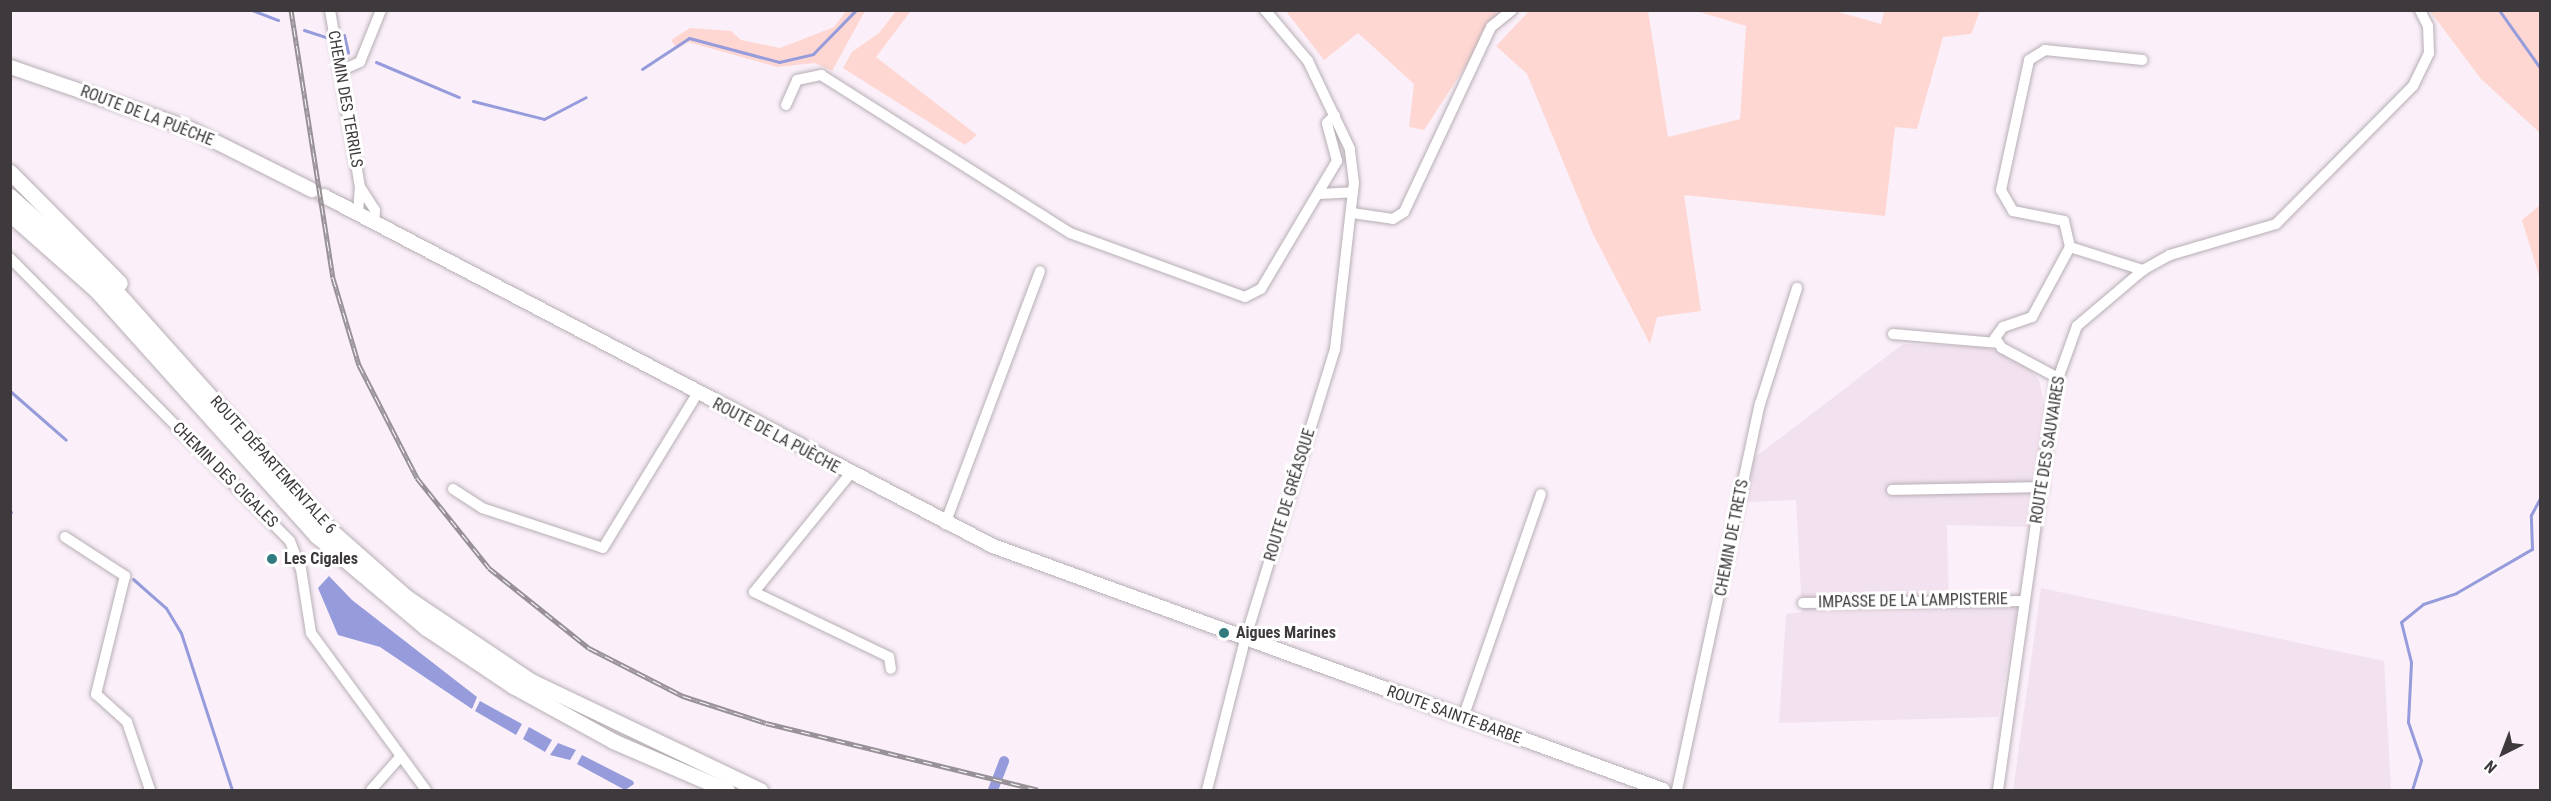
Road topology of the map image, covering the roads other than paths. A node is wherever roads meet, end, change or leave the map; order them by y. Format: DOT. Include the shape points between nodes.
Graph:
graph roads {
  1 [pos="330,10"];
  2 [pos="381,10"];
  3 [pos="1266,10"];
  4 [pos="1512,10"];
  5 [pos="2420,10"];
  6 [pos="2142,60"];
  7 [pos="10,67"];
  8 [pos="340,71"];
  9 [pos="786,105"];
  10 [pos="1335,115"];
  11 [pos="10,172"];
  12 [pos="360,187"];
  13 [pos="1353,192"];
  14 [pos="1319,194"];
  15 [pos="10,195"];
  16 [pos="1352,213"];
  17 [pos="10,214"];
  18 [pos="358,214"];
  19 [pos="10,221"];
  20 [pos="374,224"];
  21 [pos="2070,247"];
  22 [pos="10,258"];
  23 [pos="72,266"];
  24 [pos="2143,270"];
  25 [pos="1040,271"];
  26 [pos="1797,288"];
  27 [pos="1893,334"];
  28 [pos="1997,343"];
  29 [pos="193,377"];
  30 [pos="2058,378"];
  31 [pos="697,394"];
  32 [pos="850,474"];
  33 [pos="2043,487"];
  34 [pos="453,489"];
  35 [pos="1892,490"];
  36 [pos="1541,494"];
  37 [pos="945,524"];
  38 [pos="65,537"];
  39 [pos="2024,601"];
  40 [pos="1803,603"];
  41 [pos="1245,640"];
  42 [pos="891,669"];
  43 [pos="1463,718"];
  44 [pos="401,756"];
  45 [pos="150,790"];
  46 [pos="371,790"];
  47 [pos="426,790"];
  48 [pos="727,790"];
  49 [pos="760,790"];
  50 [pos="1207,790"];
  51 [pos="1663,790"];
  52 [pos="1677,790"];
  53 [pos="1998,790"];
  1 -- 8 [label="street, CHEMIN DES TERRILS"];
  2 -- 8 [label="street" via="360,62"];
  3 -- 10 [label="street, ROUTE DE GRÉASQUE" via="1308,61"];
  4 -- 16 [label="street" via="1491,27 1404,212 1393,219"];
  5 -- 24 [label="street, ROUTE DES SAUVAIRES" via="2428,27 2429,53 2414,86 2276,224 2201,244"];
  6 -- 21 [label="street" via="2045,50 2029,60 2001,189 2013,211 2064,221"];
  7 -- 18 [label="main road, ROUTE DE LA PUÈCHE" via="188,128"];
  8 -- 12 [label="street, CHEMIN DES TERRILS"];
  9 -- 14 [label="street" via="797,80 821,75 1070,233 1245,297 1261,289"];
  10 -- 13 [label="street, ROUTE DE GRÉASQUE" via="1350,150"];
  10 -- 14 [label="street" via="1327,123 1338,158"];
  11 -- 29 [label="highway" via="88,247"];
  12 -- 18 [label="street, CHEMIN DES TERRILS"];
  12 -- 20 [label="street, CHEMIN DES TERRILS" via="375,210"];
  13 -- 14 [label="street"];
  13 -- 16 [label="street, ROUTE DE GRÉASQUE"];
  15 -- 29 [label="highway, ROUTE DÉPARTEMENTALE 6" via="115,290"];
  16 -- 41 [label="street, ROUTE DE GRÉASQUE" via="1335,350"];
  17 -- 23 [label="highway, ROUTE DÉPARTEMENTALE 6"];
  18 -- 20 [label="main road, ROUTE DE LA PUÈCHE"];
  19 -- 23 [label="highway"];
  20 -- 31 [label="main road, ROUTE DE LA PUÈCHE"];
  21 -- 24 [label="street"];
  21 -- 28 [label="street" via="2032,317 2002,327"];
  22 -- 44 [label="street, CHEMIN DES CIGALES" via="290,541 301,569 311,633"];
  23 -- 48 [label="highway, ROUTE DÉPARTEMENTALE 6" via="317,536 426,628 513,686 614,741"];
  24 -- 30 [label="street, ROUTE DES SAUVAIRES" via="2077,326"];
  25 -- 37 [label="street"];
  26 -- 52 [label="street, CHEMIN DE TRETS" via="1760,404"];
  27 -- 28 [label="street"];
  28 -- 30 [label="street"];
  29 -- 49 [label="highway, ROUTE DÉPARTEMENTALE 6" via="327,526 406,597 531,681"];
  30 -- 33 [label="street, ROUTE DES SAUVAIRES"];
  31 -- 32 [label="main road, ROUTE DE LA PUÈCHE"];
  31 -- 34 [label="street" via="603,548 482,508"];
  32 -- 37 [label="main road, ROUTE DE LA PUÈCHE"];
  32 -- 42 [label="street" via="754,592 889,657"];
  33 -- 35 [label="street"];
  33 -- 39 [label="street, ROUTE DES SAUVAIRES"];
  36 -- 43 [label="street"];
  37 -- 41 [label="main road, ROUTE DE LA PUÈCHE" via="1056,572"];
  38 -- 45 [label="street" via="124,572 96,694 127,722"];
  39 -- 40 [label="street, IMPASSE DE LA LAMPISTERIE"];
  39 -- 53 [label="street, ROUTE DES SAUVAIRES"];
  41 -- 43 [label="main road, ROUTE SAINTE-BARBE"];
  41 -- 50 [label="street, ROUTE DE GRÉASQUE"];
  43 -- 51 [label="main road, ROUTE SAINTE-BARBE"];
  44 -- 46 [label="street"];
  44 -- 47 [label="street, CHEMIN DES CIGALES"];
}
